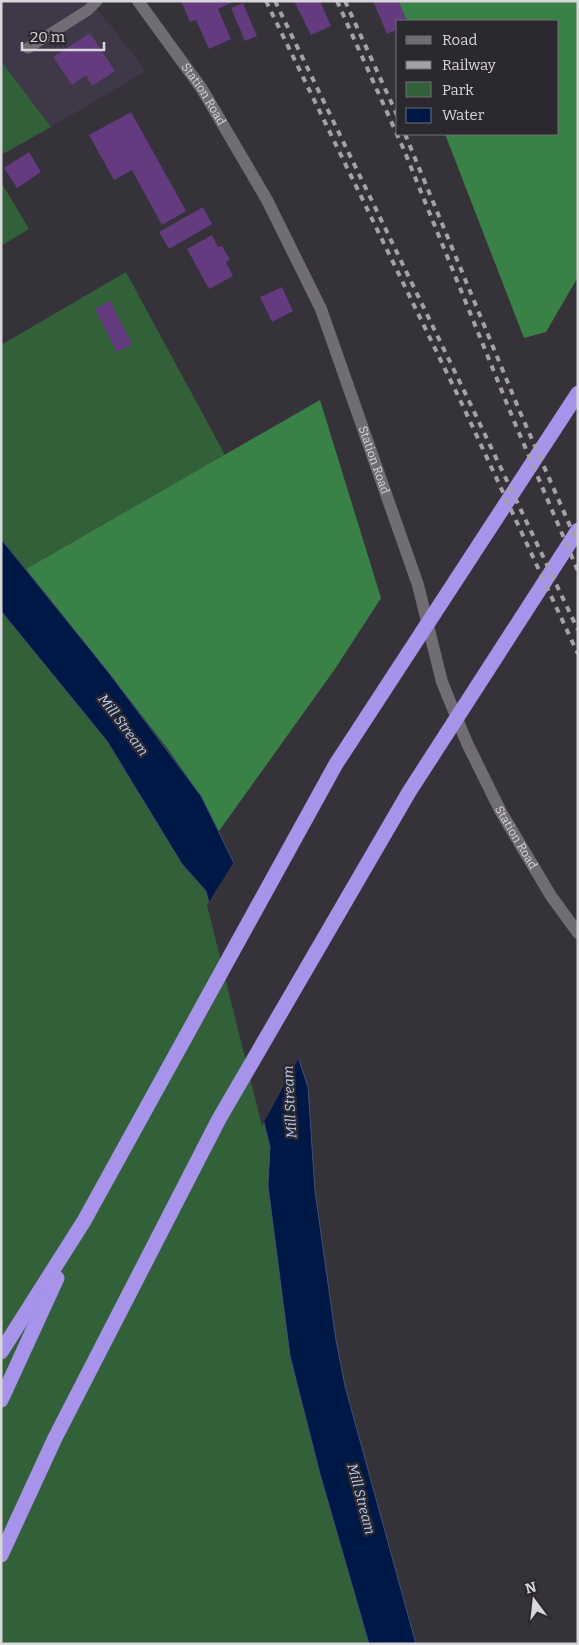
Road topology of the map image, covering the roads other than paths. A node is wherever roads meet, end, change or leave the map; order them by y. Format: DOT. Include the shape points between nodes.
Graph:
graph roads {
  1 [pos="97,1"];
  2 [pos="138,1"];
  3 [pos="28,48"];
  4 [pos="578,393"];
  5 [pos="578,530"];
  6 [pos="578,933"];
  7 [pos="84,1221"];
  8 [pos="1,1352"];
  9 [pos="1,1400"];
  10 [pos="1,1555"];
  1 -- 3 [label="lane"];
  2 -- 6 [label="street, Station Road" via="202,88 266,200 322,309 418,585 442,682 467,743 501,812 551,896"];
  4 -- 7 [label="highway" via="336,764"];
  5 -- 10 [label="highway" via="409,792 219,1119 55,1438"];
  7 -- 8 [label="highway"];
  7 -- 9 [label="highway"];
}
